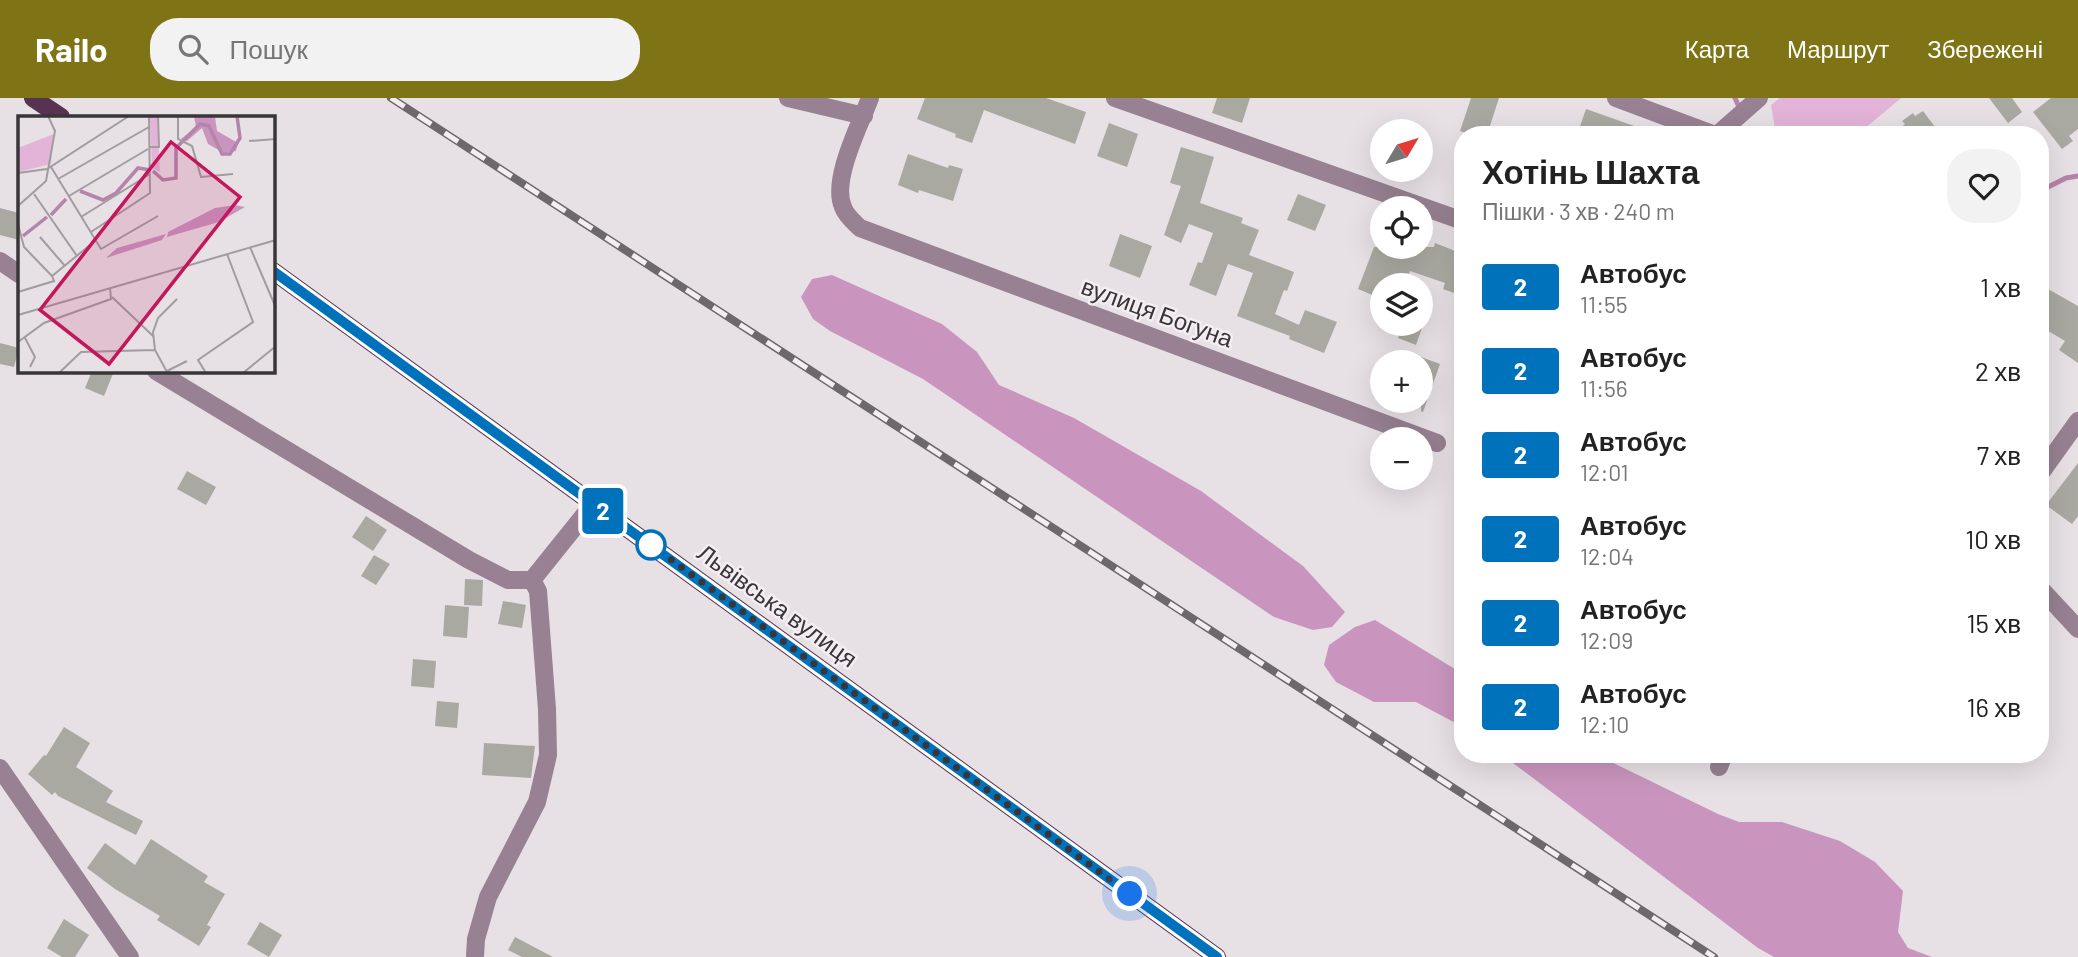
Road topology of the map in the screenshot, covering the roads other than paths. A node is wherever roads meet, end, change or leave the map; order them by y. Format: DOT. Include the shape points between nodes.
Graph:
graph roads {
  1 [pos="33,98"];
  2 [pos="788,98"];
  3 [pos="870,98"];
  4 [pos="1115,98"];
  5 [pos="1616,98"];
  6 [pos="1759,98"];
  7 [pos="60,116"];
  8 [pos="864,116"];
  9 [pos="1692,126"];
  10 [pos="1726,126"];
  11 [pos="1454,218"];
  12 [pos="0,261"];
  13 [pos="275,272"];
  14 [pos="18,274"];
  15 [pos="159,373"];
  16 [pos="2078,421"];
  17 [pos="1437,443"];
  18 [pos="2049,461"];
  19 [pos="593,504"];
  20 [pos="532,580"];
  21 [pos="2049,598"];
  22 [pos="2078,629"];
  23 [pos="0,768"];
  24 [pos="130,957"];
  25 [pos="475,957"];
  26 [pos="1217,957"];
  1 -- 7 [label="main road"];
  2 -- 8 [label="street"];
  3 -- 8 [label="street"];
  4 -- 11 [label="street"];
  5 -- 9 [label="street"];
  6 -- 10 [label="street"];
  8 -- 17 [label="street, вулиця Богуна" via="840,177 842,207 860,228"];
  12 -- 14 [label="street"];
  13 -- 19 [label="main road, Львівська вулиця"];
  15 -- 20 [label="street" via="469,560 508,580"];
  16 -- 18 [label="street"];
  19 -- 20 [label="street"];
  19 -- 26 [label="main road, Львівська вулиця"];
  20 -- 25 [label="street" via="539,604 548,755 537,802 488,897"];
  21 -- 22 [label="street"];
  23 -- 24 [label="street"];
}
